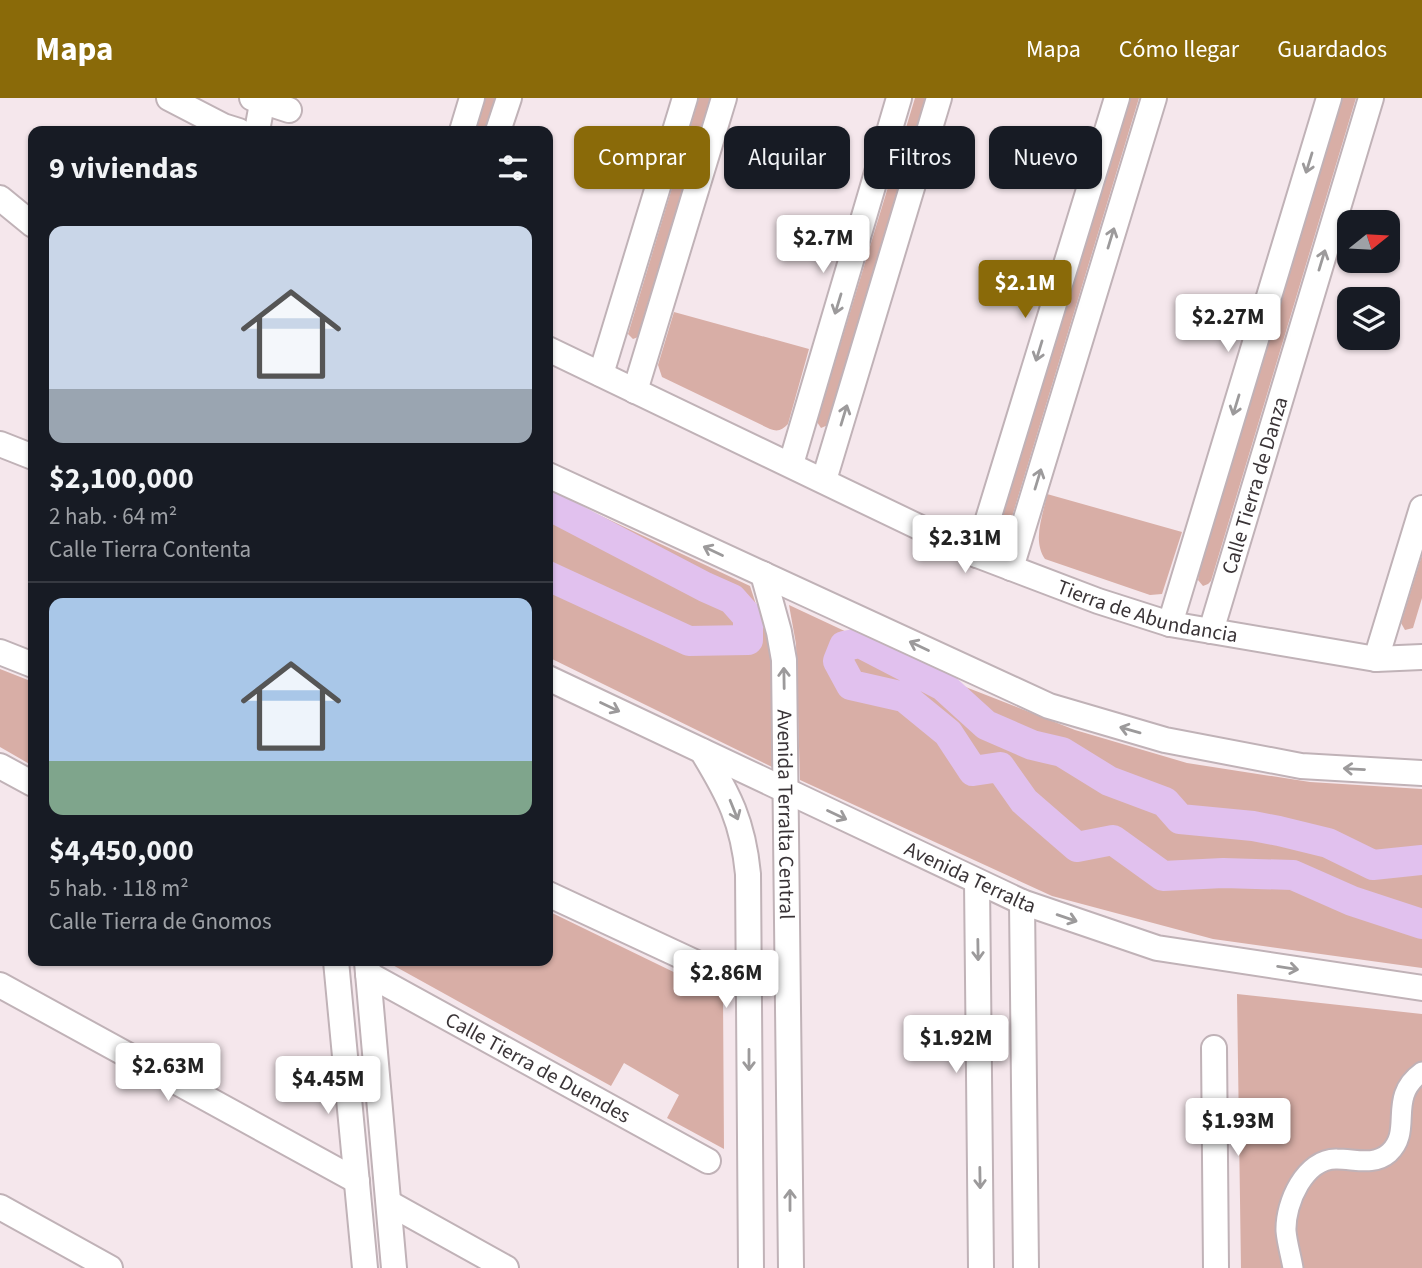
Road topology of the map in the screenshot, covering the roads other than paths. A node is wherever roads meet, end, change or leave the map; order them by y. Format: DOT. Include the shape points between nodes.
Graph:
graph roads {
  1 [pos="169,98"];
  2 [pos="472,98"];
  3 [pos="509,98"];
  4 [pos="685,98"];
  5 [pos="724,98"];
  6 [pos="899,98"];
  7 [pos="939,98"];
  8 [pos="1116,98"];
  9 [pos="1154,98"];
  10 [pos="1329,98"];
  11 [pos="1371,98"];
  12 [pos="259,99"];
  13 [pos="289,113"];
  14 [pos="226,126"];
  15 [pos="257,126"];
  16 [pos="464,126"];
  17 [pos="500,126"];
  18 [pos="0,198"];
  19 [pos="28,221"];
  20 [pos="553,351"];
  21 [pos="601,374"];
  22 [pos="635,391"];
  23 [pos="0,444"];
  24 [pos="28,455"];
  25 [pos="791,464"];
  26 [pos="553,477"];
  27 [pos="824,480"];
  28 [pos="1422,508"];
  29 [pos="977,555"];
  30 [pos="1011,568"];
  31 [pos="763,574"];
  32 [pos="1170,624"];
  33 [pos="1211,631"];
  34 [pos="0,652"];
  35 [pos="1421,654"];
  36 [pos="1376,659"];
  37 [pos="28,663"];
  38 [pos="553,680"];
  39 [pos="702,750"];
  40 [pos="0,766"];
  41 [pos="1422,773"];
  42 [pos="28,781"];
  43 [pos="787,791"];
  44 [pos="978,882"];
  45 [pos="553,896"];
  46 [pos="1022,902"];
  47 [pos="336,966"];
  48 [pos="367,967"];
  49 [pos="707,968"];
  50 [pos="0,985"];
  51 [pos="1422,988"];
  52 [pos="1214,1048"];
  53 [pos="1422,1072"];
  54 [pos="708,1161"];
  55 [pos="357,1181"];
  56 [pos="389,1203"];
  57 [pos="0,1207"];
  58 [pos="110,1268"];
  59 [pos="365,1268"];
  60 [pos="394,1268"];
  61 [pos="506,1268"];
  62 [pos="751,1268"];
  63 [pos="791,1268"];
  64 [pos="981,1268"];
  65 [pos="1026,1268"];
  66 [pos="1216,1268"];
  67 [pos="1293,1268"];
  1 -- 14 [label="street"];
  2 -- 16 [label="street"];
  3 -- 17 [label="street"];
  4 -- 21 [label="street"];
  5 -- 22 [label="street"];
  6 -- 25 [label="street, one-way"];
  27 -- 7 [label="street, one-way"];
  8 -- 29 [label="street, one-way"];
  30 -- 9 [label="street, one-way"];
  10 -- 32 [label="street, Calle Tierra de Danza, one-way"];
  33 -- 11 [label="street, Calle Tierra de Danza, one-way"];
  12 -- 13 [label="street"];
  12 -- 15 [label="street"];
  18 -- 19 [label="street"];
  20 -- 21 [label="street, Tierra de Abundancia"];
  21 -- 22 [label="street, Tierra de Abundancia"];
  22 -- 25 [label="street, Tierra de Abundancia"];
  23 -- 24 [label="street"];
  25 -- 27 [label="street, Tierra de Abundancia"];
  31 -- 26 [label="street, one-way"];
  27 -- 29 [label="street, Tierra de Abundancia"];
  28 -- 36 [label="street"];
  29 -- 30 [label="street, Tierra de Abundancia"];
  30 -- 32 [label="street, Tierra de Abundancia"];
  41 -- 31 [label="street, one-way" via="1301,766 1165,740 1049,706"];
  43 -- 31 [label="street, Avenida Terralta Central, one-way" via="784,660"];
  32 -- 33 [label="street, Tierra de Abundancia"];
  33 -- 36 [label="street, Tierra de Abundancia"];
  34 -- 37 [label="street"];
  35 -- 36 [label="street, Tierra de Abundancia"];
  38 -- 39 [label="street, Avenida Terralta, one-way"];
  39 -- 43 [label="street, Avenida Terralta"];
  39 -- 62 [label="street, Avenida Terralta Central, one-way" via="738,818 748,874"];
  40 -- 42 [label="street"];
  43 -- 44 [label="street, Avenida Terralta, one-way"];
  63 -- 43 [label="street, Avenida Terralta Central, one-way"];
  44 -- 46 [label="street, Avenida Terralta"];
  44 -- 64 [label="street, one-way"];
  45 -- 49 [label="street"];
  46 -- 51 [label="street, Avenida Terralta, one-way" via="1157,948"];
  46 -- 65 [label="street"];
  47 -- 55 [label="street"];
  48 -- 54 [label="street, Calle Tierra de Duendes"];
  48 -- 56 [label="street"];
  50 -- 55 [label="street"];
  52 -- 66 [label="street"];
  53 -- 67 [label="street" via="1402,1094 1398,1139 1390,1152 1373,1162 1334,1158 1316,1165 1299,1184 1288,1210 1286,1231"];
  55 -- 59 [label="street"];
  56 -- 60 [label="street"];
  56 -- 61 [label="street"];
  57 -- 58 [label="street"];
}
